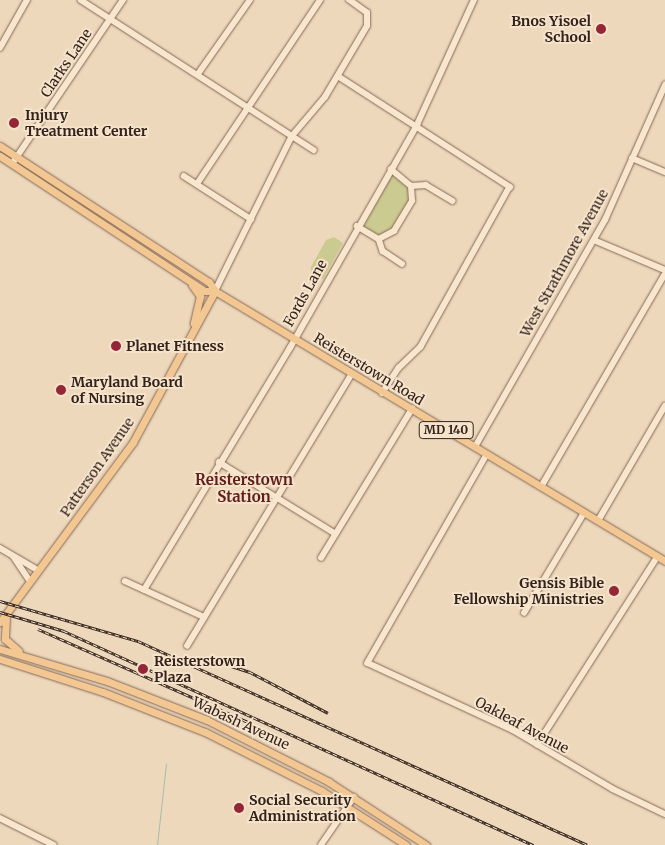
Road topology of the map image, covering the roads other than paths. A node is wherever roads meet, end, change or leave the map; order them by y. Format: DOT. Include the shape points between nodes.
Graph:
graph roads {
  1 [pos="27,0"];
  2 [pos="81,0"];
  3 [pos="123,0"];
  4 [pos="250,0"];
  5 [pos="320,0"];
  6 [pos="349,0"];
  7 [pos="474,0"];
  8 [pos="110,19"];
  9 [pos="0,48"];
  10 [pos="198,74"];
  11 [pos="338,76"];
  12 [pos="665,85"];
  13 [pos="246,106"];
  14 [pos="417,125"];
  15 [pos="292,136"];
  16 [pos="0,146"];
  17 [pos="314,150"];
  18 [pos="0,156"];
  19 [pos="632,158"];
  20 [pos="15,161"];
  21 [pos="391,169"];
  22 [pos="665,172"];
  23 [pos="184,176"];
  24 [pos="197,184"];
  25 [pos="411,186"];
  26 [pos="453,201"];
  27 [pos="78,207"];
  28 [pos="106,216"];
  29 [pos="252,219"];
  30 [pos="357,226"];
  31 [pos="378,239"];
  32 [pos="594,240"];
  33 [pos="159,260"];
  34 [pos="402,264"];
  35 [pos="665,270"];
  36 [pos="665,274"];
  37 [pos="215,291"];
  38 [pos="192,331"];
  39 [pos="294,339"];
  40 [pos="352,374"];
  41 [pos="384,392"];
  42 [pos="665,406"];
  43 [pos="412,410"];
  44 [pos="475,447"];
  45 [pos="487,455"];
  46 [pos="219,462"];
  47 [pos="541,487"];
  48 [pos="276,498"];
  49 [pos="584,513"];
  50 [pos="598,521"];
  51 [pos="336,534"];
  52 [pos="0,548"];
  53 [pos="12,555"];
  54 [pos="657,556"];
  55 [pos="322,558"];
  56 [pos="665,561"];
  57 [pos="38,570"];
  58 [pos="30,581"];
  59 [pos="125,581"];
  60 [pos="144,590"];
  61 [pos="10,608"];
  62 [pos="524,613"];
  63 [pos="0,617"];
  64 [pos="204,617"];
  65 [pos="0,622"];
  66 [pos="187,646"];
  67 [pos="0,649"];
  68 [pos="0,659"];
  69 [pos="37,660"];
  70 [pos="0,663"];
  71 [pos="35,669"];
  72 [pos="538,745"];
  73 [pos="354,797"];
  74 [pos="348,807"];
  75 [pos="665,814"];
  76 [pos="0,818"];
  77 [pos="54,845"];
  78 [pos="321,845"];
  79 [pos="406,845"];
  80 [pos="426,845"];
  1 -- 9 [label="street"];
  2 -- 8 [label="street"];
  3 -- 8 [label="street, Clarks Lane"];
  4 -- 10 [label="street"];
  5 -- 13 [label="street"];
  6 -- 11 [label="street" via="369,16"];
  7 -- 14 [label="street, Fords Lane"];
  8 -- 10 [label="street"];
  8 -- 20 [label="street, Clarks Lane"];
  10 -- 13 [label="street"];
  11 -- 14 [label="street"];
  11 -- 15 [label="street"];
  12 -- 19 [label="street, West Strathmore Avenue"];
  13 -- 15 [label="street"];
  13 -- 24 [label="street"];
  14 -- 21 [label="street, Fords Lane"];
  14 -- 41 [label="street" via="510,187 421,347 399,368"];
  15 -- 17 [label="street"];
  15 -- 29 [label="street"];
  16 -- 20 [label="main road, Reisterstown Road / MD 140"];
  18 -- 20 [label="main road, Reisterstown Road / MD 140"];
  19 -- 22 [label="street"];
  19 -- 32 [label="street, West Strathmore Avenue"];
  20 -- 27 [label="main road, Reisterstown Road / MD 140"];
  20 -- 28 [label="main road, Reisterstown Road / MD 140"];
  21 -- 25 [label="street"];
  21 -- 30 [label="street, Fords Lane"];
  23 -- 24 [label="street"];
  24 -- 29 [label="street"];
  25 -- 26 [label="street" via="426,185"];
  25 -- 31 [label="street" via="412,201 399,223 391,234"];
  27 -- 28 [label="main road"];
  27 -- 33 [label="main road, Reisterstown Road / MD 140"];
  28 -- 37 [label="main road, Reisterstown Road / MD 140" via="209,282"];
  29 -- 37 [label="street"];
  30 -- 31 [label="street"];
  30 -- 39 [label="street, Fords Lane"];
  31 -- 34 [label="street" via="384,251"];
  32 -- 35 [label="street"];
  32 -- 44 [label="street, West Strathmore Avenue"];
  33 -- 37 [label="main road, Reisterstown Road / MD 140" via="205,291"];
  33 -- 38 [label="main road" via="199,294"];
  36 -- 47 [label="street"];
  37 -- 38 [label="main road, Patterson Avenue"];
  37 -- 39 [label="main road, Reisterstown Road / MD 140"];
  38 -- 57 [label="main road, Patterson Avenue" via="133,442"];
  39 -- 40 [label="main road, Reisterstown Road / MD 140"];
  39 -- 46 [label="street, Fords Lane"];
  40 -- 41 [label="main road, Reisterstown Road / MD 140"];
  40 -- 48 [label="street"];
  41 -- 43 [label="main road, Reisterstown Road / MD 140"];
  42 -- 50 [label="street"];
  43 -- 44 [label="main road, Reisterstown Road / MD 140"];
  43 -- 51 [label="street"];
  44 -- 45 [label="main road, Reisterstown Road / MD 140"];
  45 -- 47 [label="main road, Reisterstown Road / MD 140"];
  45 -- 72 [label="street, Oakleaf Avenue" via="368,661"];
  46 -- 48 [label="street"];
  46 -- 60 [label="street, Fords Lane"];
  47 -- 49 [label="main road, Reisterstown Road / MD 140"];
  48 -- 51 [label="street"];
  48 -- 64 [label="street"];
  49 -- 50 [label="main road, Reisterstown Road / MD 140"];
  49 -- 62 [label="street"];
  50 -- 54 [label="main road, Reisterstown Road / MD 140"];
  51 -- 55 [label="street"];
  52 -- 53 [label="street"];
  53 -- 57 [label="street"];
  53 -- 58 [label="street"];
  54 -- 56 [label="main road, Reisterstown Road / MD 140"];
  54 -- 72 [label="street"];
  57 -- 58 [label="main road, Patterson Avenue"];
  58 -- 61 [label="main road, Patterson Avenue"];
  59 -- 60 [label="street"];
  60 -- 64 [label="street"];
  61 -- 63 [label="main road"];
  61 -- 65 [label="main road, Patterson Avenue"];
  61 -- 69 [label="main road" via="2,626 5,639"];
  64 -- 66 [label="street"];
  67 -- 69 [label="main road, Wabash Avenue"];
  68 -- 71 [label="main road, Wabash Avenue"];
  69 -- 73 [label="main road, Wabash Avenue" via="208,720"];
  70 -- 71 [label="main road"];
  71 -- 74 [label="main road, Wabash Avenue" via="205,732"];
  72 -- 75 [label="street, Oakleaf Avenue"];
  73 -- 74 [label="street"];
  73 -- 80 [label="main road, Wabash Avenue"];
  74 -- 78 [label="street"];
  74 -- 79 [label="main road, Wabash Avenue"];
  76 -- 77 [label="street"];
}
